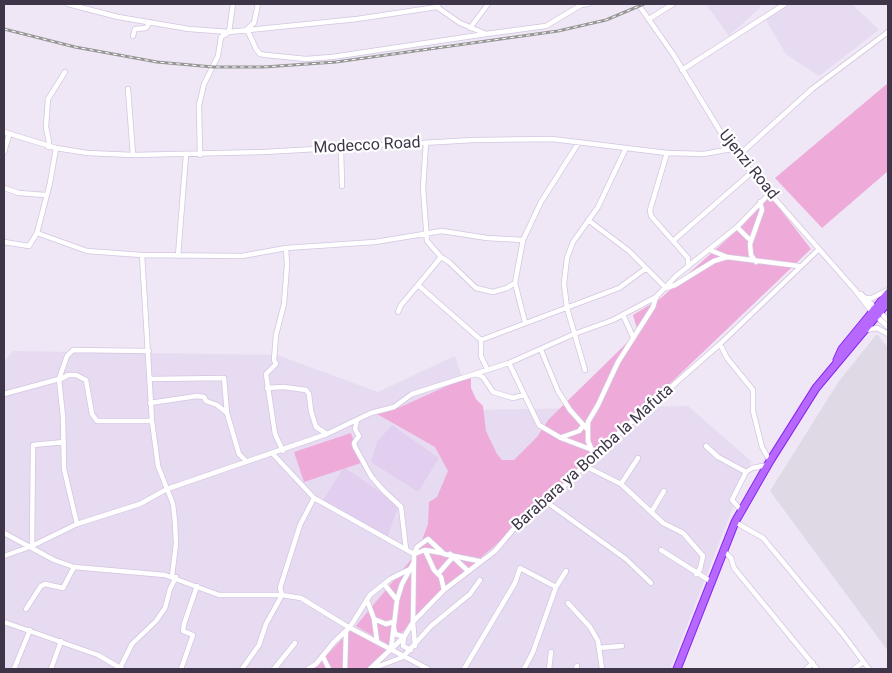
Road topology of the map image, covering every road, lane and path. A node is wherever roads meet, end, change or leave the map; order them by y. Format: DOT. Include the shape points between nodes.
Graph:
graph roads {
  1 [pos="68,4"];
  2 [pos="233,4"];
  3 [pos="258,4"];
  4 [pos="488,4"];
  5 [pos="581,4"];
  6 [pos="588,4"];
  7 [pos="638,4"];
  8 [pos="672,4"];
  9 [pos="785,4"];
  10 [pos="438,5"];
  11 [pos="649,19"];
  12 [pos="150,22"];
  13 [pos="470,28"];
  14 [pos="247,29"];
  15 [pos="229,32"];
  16 [pos="888,32"];
  17 [pos="486,34"];
  18 [pos="132,36"];
  19 [pos="682,70"];
  20 [pos="65,72"];
  21 [pos="128,89"];
  22 [pos="4,132"];
  23 [pos="9,135"];
  24 [pos="579,142"];
  25 [pos="426,143"];
  26 [pos="48,147"];
  27 [pos="56,148"];
  28 [pos="341,148"];
  29 [pos="626,148"];
  30 [pos="732,149"];
  31 [pos="4,152"];
  32 [pos="667,153"];
  33 [pos="200,154"];
  34 [pos="133,155"];
  35 [pos="186,155"];
  36 [pos="738,156"];
  37 [pos="752,172"];
  38 [pos="342,186"];
  39 [pos="4,188"];
  40 [pos="770,193"];
  41 [pos="45,195"];
  42 [pos="760,202"];
  43 [pos="588,220"];
  44 [pos="737,227"];
  45 [pos="37,233"];
  46 [pos="426,235"];
  47 [pos="523,240"];
  48 [pos="750,240"];
  49 [pos="673,241"];
  50 [pos="4,242"];
  51 [pos="286,248"];
  52 [pos="819,249"];
  53 [pos="710,250"];
  54 [pos="142,255"];
  55 [pos="178,256"];
  56 [pos="441,257"];
  57 [pos="726,257"];
  58 [pos="688,258"];
  59 [pos="696,262"];
  60 [pos="756,262"];
  61 [pos="799,266"];
  62 [pos="688,267"];
  63 [pos="645,269"];
  64 [pos="515,283"];
  65 [pos="418,285"];
  66 [pos="666,288"];
  67 [pos="855,290"];
  68 [pos="888,291"];
  69 [pos="656,297"];
  70 [pos="865,298"];
  71 [pos="888,302"];
  72 [pos="567,308"];
  73 [pos="398,312"];
  74 [pos="876,312"];
  75 [pos="623,315"];
  76 [pos="888,320"];
  77 [pos="525,322"];
  78 [pos="888,327"];
  79 [pos="862,333"];
  80 [pos="574,334"];
  81 [pos="888,334"];
  82 [pos="633,337"];
  83 [pos="481,340"];
  84 [pos="720,344"];
  85 [pos="541,350"];
  86 [pos="149,351"];
  87 [pos="510,363"];
  88 [pos="836,363"];
  89 [pos="487,369"];
  90 [pos="585,370"];
  91 [pos="474,374"];
  92 [pos="60,379"];
  93 [pos="150,379"];
  94 [pos="267,388"];
  95 [pos="4,394"];
  96 [pos="524,395"];
  97 [pos="226,401"];
  98 [pos="150,403"];
  99 [pos="217,405"];
  100 [pos="227,413"];
  101 [pos="357,420"];
  102 [pos="152,421"];
  103 [pos="585,427"];
  104 [pos="326,434"];
  105 [pos="561,438"];
  106 [pos="64,442"];
  107 [pos="706,446"];
  108 [pos="590,449"];
  109 [pos="283,451"];
  110 [pos="273,454"];
  111 [pos="594,455"];
  112 [pos="638,458"];
  113 [pos="246,461"];
  114 [pos="769,463"];
  115 [pos="583,465"];
  116 [pos="746,472"];
  117 [pos="621,484"];
  118 [pos="167,489"];
  119 [pos="664,491"];
  120 [pos="314,498"];
  121 [pos="548,503"];
  122 [pos="741,510"];
  123 [pos="652,511"];
  124 [pos="735,522"];
  125 [pos="77,524"];
  126 [pos="4,533"];
  127 [pos="32,546"];
  128 [pos="406,549"];
  129 [pos="425,550"];
  130 [pos="661,550"];
  131 [pos="723,550"];
  132 [pos="414,554"];
  133 [pos="444,554"];
  134 [pos="4,556"];
  135 [pos="451,556"];
  136 [pos="414,560"];
  137 [pos="479,561"];
  138 [pos="74,567"];
  139 [pos="408,570"];
  140 [pos="468,571"];
  141 [pos="566,571"];
  142 [pos="438,574"];
  143 [pos="696,574"];
  144 [pos="174,577"];
  145 [pos="405,577"];
  146 [pos="414,580"];
  147 [pos="480,580"];
  148 [pos="710,581"];
  149 [pos="651,583"];
  150 [pos="384,584"];
  151 [pos="197,586"];
  152 [pos="556,587"];
  153 [pos="444,590"];
  154 [pos="282,595"];
  155 [pos="367,600"];
  156 [pos="397,600"];
  157 [pos="568,603"];
  158 [pos="26,609"];
  159 [pos="374,619"];
  160 [pos="4,622"];
  161 [pos="413,622"];
  162 [pos="393,624"];
  163 [pos="348,629"];
  164 [pos="30,630"];
  165 [pos="404,637"];
  166 [pos="61,641"];
  167 [pos="377,641"];
  168 [pos="294,643"];
  169 [pos="415,646"];
  170 [pos="622,646"];
  171 [pos="599,648"];
  172 [pos="391,649"];
  173 [pos="411,650"];
  174 [pos="551,652"];
  175 [pos="323,657"];
  176 [pos="403,657"];
  177 [pos="863,662"];
  178 [pos="813,663"];
  179 [pos="14,669"];
  180 [pos="51,669"];
  181 [pos="121,669"];
  182 [pos="181,669"];
  183 [pos="242,669"];
  184 [pos="274,669"];
  185 [pos="308,669"];
  186 [pos="329,669"];
  187 [pos="345,669"];
  188 [pos="371,669"];
  189 [pos="428,669"];
  190 [pos="464,669"];
  191 [pos="524,669"];
  192 [pos="550,669"];
  193 [pos="602,669"];
  194 [pos="677,669"];
  195 [pos="806,669"];
  196 [pos="817,669"];
  197 [pos="854,669"];
  198 [pos="869,669"];
  1 -- 12 [label="street"];
  2 -- 15 [label="street"];
  3 -- 14 [label="street" via="254,23"];
  4 -- 13 [label="street"];
  5 -- 6 [label="street"];
  5 -- 17 [label="street" via="546,26"];
  7 -- 11 [label="street, Ujenzi Road"];
  8 -- 11 [label="street"];
  9 -- 19 [label="street"];
  10 -- 13 [label="street"];
  10 -- 14 [label="street" via="357,20"];
  11 -- 19 [label="street, Ujenzi Road"];
  12 -- 15 [label="street"];
  12 -- 18 [label="street" via="146,28 135,29"];
  13 -- 17 [label="street"];
  14 -- 15 [label="street"];
  14 -- 17 [label="street" via="260,54 306,59"];
  15 -- 33 [label="street" via="221,37 218,56 204,84 199,105"];
  16 -- 36 [label="street" via="812,89"];
  19 -- 30 [label="street, Ujenzi Road"];
  20 -- 26 [label="street" via="48,99"];
  21 -- 34 [label="street"];
  22 -- 23 [label="street, Modecco Road"];
  23 -- 26 [label="street, Modecco Road"];
  23 -- 31 [label="street"];
  24 -- 25 [label="street, Modecco Road" via="552,139"];
  24 -- 29 [label="street, Modecco Road"];
  24 -- 47 [label="street" via="541,202"];
  25 -- 28 [label="street, Modecco Road"];
  25 -- 46 [label="street" via="423,188"];
  26 -- 27 [label="street, Modecco Road"];
  27 -- 34 [label="street, Modecco Road"];
  27 -- 41 [label="street"];
  28 -- 33 [label="street, Modecco Road"];
  28 -- 38 [label="street"];
  29 -- 32 [label="street, Modecco Road"];
  29 -- 43 [label="street" via="598,207"];
  30 -- 32 [label="street, Modecco Road" via="704,154"];
  30 -- 36 [label="street, Ujenzi Road"];
  32 -- 49 [label="street" via="650,210 651,216"];
  33 -- 35 [label="street, Modecco Road"];
  34 -- 35 [label="street, Modecco Road"];
  35 -- 55 [label="street"];
  36 -- 37 [label="street, Ujenzi Road"];
  37 -- 40 [label="street, Ujenzi Road"];
  37 -- 49 [label="street"];
  39 -- 41 [label="street"];
  40 -- 42 [label="street"];
  40 -- 52 [label="street, Ujenzi Road"];
  41 -- 45 [label="street"];
  42 -- 44 [label="street"];
  42 -- 48 [label="street" via="760,218"];
  43 -- 63 [label="street"];
  43 -- 72 [label="street" via="566,258 564,284"];
  44 -- 48 [label="street"];
  44 -- 53 [label="street"];
  45 -- 50 [label="street" via="29,246"];
  45 -- 54 [label="street" via="87,251"];
  46 -- 47 [label="street" via="442,231"];
  46 -- 51 [label="street"];
  46 -- 56 [label="street" via="427,241"];
  47 -- 64 [label="street"];
  48 -- 60 [label="street" via="751,255"];
  49 -- 58 [label="street"];
  51 -- 55 [label="street" via="242,256"];
  51 -- 94 [label="street" via="284,304 276,335 276,364 266,374"];
  52 -- 61 [label="street, Barabara ya Bomba la Mafuta"];
  52 -- 67 [label="street, Ujenzi Road"];
  53 -- 57 [label="street"];
  53 -- 59 [label="street"];
  54 -- 55 [label="street"];
  54 -- 86 [label="street"];
  56 -- 64 [label="street" via="476,288 493,292"];
  56 -- 65 [label="street"];
  57 -- 60 [label="street"];
  57 -- 66 [label="street"];
  58 -- 59 [label="street"];
  58 -- 62 [label="street"];
  59 -- 62 [label="street"];
  60 -- 61 [label="street"];
  61 -- 84 [label="street, Barabara ya Bomba la Mafuta"];
  62 -- 66 [label="street"];
  63 -- 66 [label="street"];
  63 -- 72 [label="street" via="619,288"];
  64 -- 77 [label="street"];
  65 -- 73 [label="street"];
  65 -- 83 [label="street"];
  66 -- 69 [label="street"];
  67 -- 70 [label="street, Ujenzi Road"];
  67 -- 74 [label="street, Ujenzi Road"];
  68 -- 70 [label="street"];
  68 -- 74 [label="highway"];
  69 -- 75 [label="street"];
  69 -- 82 [label="street"];
  70 -- 74 [label="street, Ujenzi Road"];
  71 -- 74 [label="highway"];
  72 -- 77 [label="street"];
  72 -- 80 [label="street"];
  74 -- 76 [label="street, Ujenzi Road"];
  74 -- 78 [label="street, Ujenzi Road"];
  74 -- 79 [label="highway"];
  74 -- 88 [label="highway" via="842,350"];
  75 -- 80 [label="street"];
  75 -- 82 [label="street"];
  77 -- 83 [label="street"];
  79 -- 81 [label="street" via="873,328"];
  79 -- 88 [label="highway"];
  80 -- 85 [label="street"];
  80 -- 90 [label="street"];
  82 -- 103 [label="street"];
  83 -- 89 [label="street" via="481,356"];
  84 -- 111 [label="street, Barabara ya Bomba la Mafuta"];
  84 -- 114 [label="street" via="753,390 753,411"];
  85 -- 87 [label="street"];
  85 -- 103 [label="street" via="558,391"];
  86 -- 92 [label="street" via="71,350"];
  86 -- 93 [label="street"];
  87 -- 89 [label="street"];
  87 -- 96 [label="street"];
  88 -- 114 [label="highway" via="805,404"];
  89 -- 91 [label="street"];
  91 -- 96 [label="street" via="483,377 493,392 513,398"];
  91 -- 101 [label="street" via="412,394 394,407"];
  92 -- 95 [label="street"];
  92 -- 102 [label="street" via="76,375 86,380 92,414 97,421"];
  92 -- 106 [label="street"];
  93 -- 97 [label="street" via="224,378"];
  93 -- 98 [label="street"];
  94 -- 104 [label="street" via="306,390 316,427"];
  94 -- 109 [label="street" via="276,434"];
  96 -- 105 [label="street" via="539,425"];
  97 -- 99 [label="street"];
  97 -- 100 [label="street"];
  98 -- 99 [label="street" via="196,396"];
  98 -- 102 [label="street"];
  99 -- 100 [label="street"];
  100 -- 113 [label="street" via="239,454"];
  101 -- 104 [label="street"];
  101 -- 128 [label="street" via="355,429 359,436 355,447 371,476 401,507"];
  102 -- 118 [label="street" via="158,466"];
  103 -- 105 [label="street"];
  103 -- 108 [label="street"];
  104 -- 109 [label="street"];
  105 -- 108 [label="street"];
  106 -- 125 [label="street" via="64,469"];
  106 -- 127 [label="street" via="33,445"];
  107 -- 116 [label="street" via="718,457"];
  108 -- 111 [label="street"];
  109 -- 110 [label="street"];
  110 -- 113 [label="street"];
  110 -- 120 [label="street"];
  111 -- 115 [label="street, Barabara ya Bomba la Mafuta"];
  112 -- 117 [label="street"];
  113 -- 118 [label="street"];
  114 -- 116 [label="street"];
  114 -- 122 [label="highway"];
  115 -- 117 [label="street"];
  115 -- 121 [label="street, Barabara ya Bomba la Mafuta"];
  116 -- 122 [label="street" via="732,500"];
  117 -- 123 [label="street"];
  118 -- 125 [label="street" via="140,504"];
  118 -- 144 [label="street" via="173,504"];
  119 -- 123 [label="street"];
  120 -- 128 [label="street"];
  120 -- 154 [label="street" via="300,525 280,588"];
  121 -- 137 [label="street, Barabara ya Bomba la Mafuta" via="517,525 505,542"];
  121 -- 149 [label="street" via="626,559"];
  122 -- 124 [label="highway"];
  123 -- 143 [label="street" via="663,523 683,533 703,556"];
  124 -- 131 [label="highway"];
  124 -- 177 [label="street" via="763,538"];
  125 -- 127 [label="street"];
  126 -- 127 [label="street"];
  127 -- 134 [label="street"];
  127 -- 138 [label="street" via="54,560"];
  128 -- 132 [label="street"];
  129 -- 132 [label="street"];
  129 -- 133 [label="street"];
  129 -- 142 [label="street"];
  130 -- 143 [label="street"];
  131 -- 148 [label="highway"];
  131 -- 178 [label="street" via="731,558 734,568"];
  132 -- 133 [label="street" via="428,539"];
  132 -- 136 [label="street"];
  133 -- 135 [label="street"];
  135 -- 137 [label="street"];
  135 -- 140 [label="street"];
  135 -- 142 [label="street"];
  136 -- 139 [label="street"];
  136 -- 146 [label="street"];
  137 -- 140 [label="street, Barabara ya Bomba la Mafuta"];
  138 -- 144 [label="street"];
  138 -- 158 [label="street" via="63,588 41,586"];
  139 -- 145 [label="street"];
  139 -- 150 [label="street"];
  140 -- 153 [label="street, Barabara ya Bomba la Mafuta"];
  141 -- 152 [label="street"];
  142 -- 153 [label="street"];
  143 -- 148 [label="street"];
  144 -- 151 [label="street"];
  144 -- 181 [label="street" via="165,608 132,644"];
  145 -- 146 [label="street"];
  145 -- 156 [label="street"];
  146 -- 161 [label="street"];
  147 -- 169 [label="street" via="470,594 431,626"];
  148 -- 194 [label="highway"];
  150 -- 155 [label="street"];
  150 -- 156 [label="street"];
  151 -- 154 [label="street" via="219,594"];
  151 -- 182 [label="street" via="184,624 183,631 193,636"];
  152 -- 190 [label="street" via="520,568 515,584"];
  152 -- 191 [label="street"];
  153 -- 161 [label="street, Barabara ya Bomba la Mafuta"];
  154 -- 163 [label="street" via="301,598"];
  154 -- 183 [label="street" via="259,644"];
  155 -- 159 [label="street"];
  155 -- 163 [label="street"];
  156 -- 162 [label="street"];
  157 -- 171 [label="street" via="590,627"];
  159 -- 162 [label="street"];
  159 -- 167 [label="street"];
  160 -- 164 [label="street"];
  161 -- 165 [label="street, Barabara ya Bomba la Mafuta"];
  161 -- 169 [label="street"];
  162 -- 165 [label="street" via="396,634"];
  162 -- 172 [label="street"];
  163 -- 167 [label="street"];
  163 -- 175 [label="street"];
  163 -- 187 [label="street"];
  164 -- 166 [label="street"];
  164 -- 179 [label="street"];
  165 -- 172 [label="street, Barabara ya Bomba la Mafuta"];
  165 -- 173 [label="street" via="403,646"];
  166 -- 180 [label="street"];
  166 -- 181 [label="street" via="98,655"];
  167 -- 172 [label="street"];
  168 -- 184 [label="street"];
  169 -- 173 [label="street"];
  170 -- 171 [label="street"];
  171 -- 193 [label="street"];
  172 -- 176 [label="street"];
  172 -- 188 [label="street, Barabara ya Bomba la Mafuta"];
  173 -- 176 [label="street"];
  174 -- 192 [label="street"];
  175 -- 185 [label="street"];
  175 -- 186 [label="street"];
  176 -- 188 [label="street"];
  176 -- 189 [label="street" via="413,665"];
  177 -- 197 [label="street"];
  177 -- 198 [label="street"];
  178 -- 195 [label="street"];
  178 -- 196 [label="street"];
}
